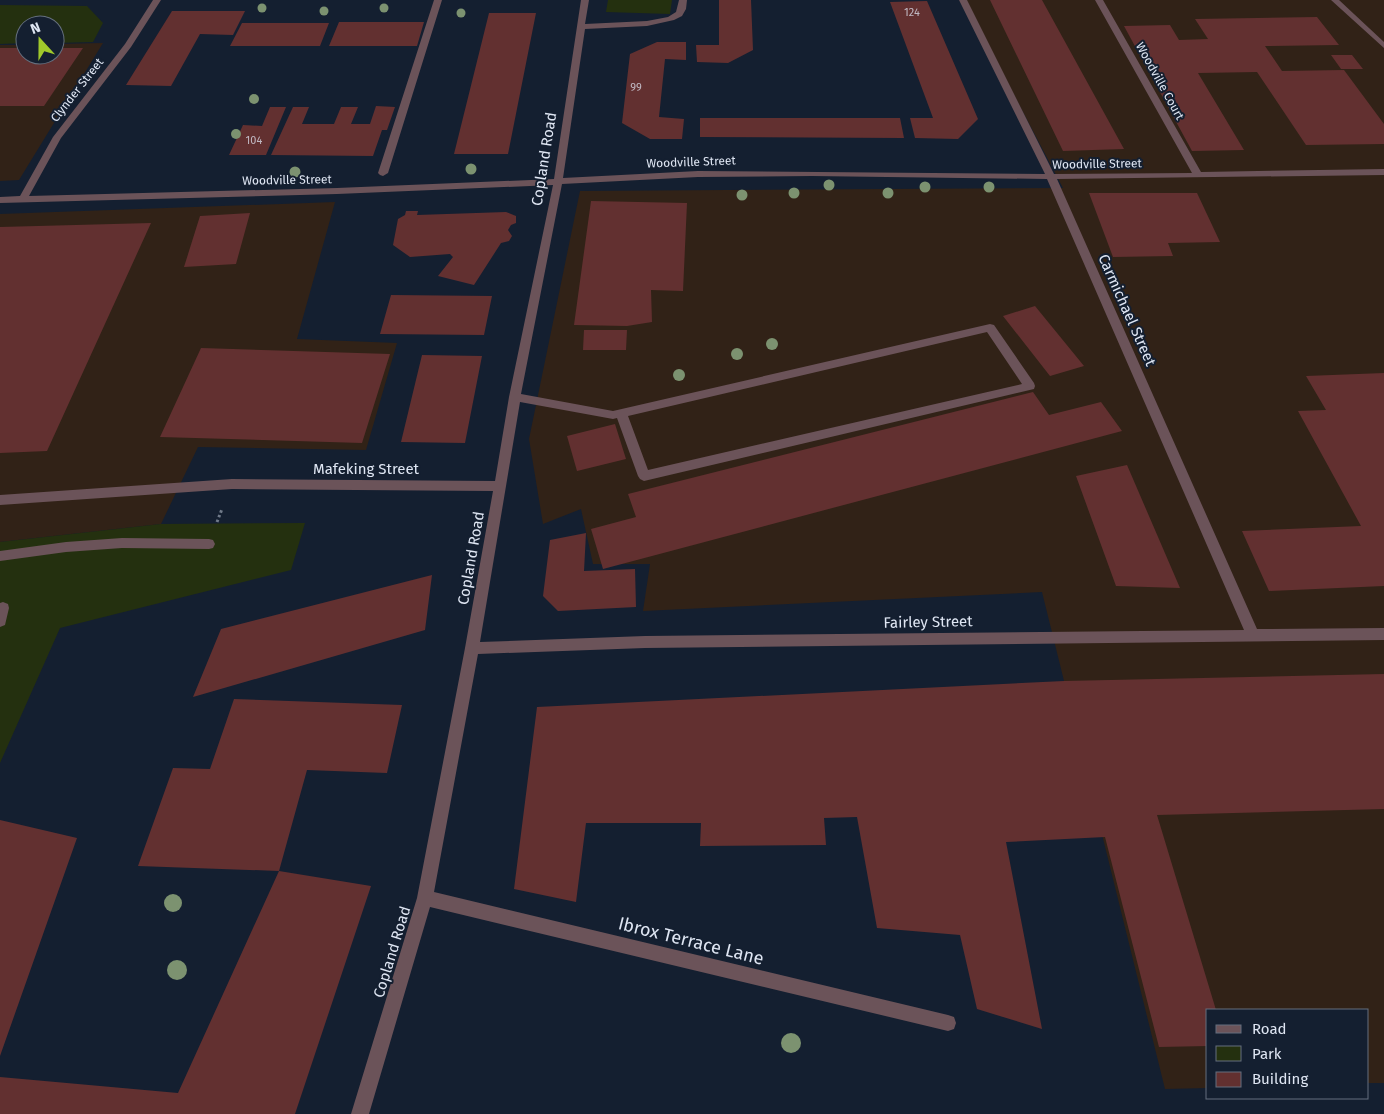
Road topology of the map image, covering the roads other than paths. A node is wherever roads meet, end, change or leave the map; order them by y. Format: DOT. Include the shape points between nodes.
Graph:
graph roads {
  1 [pos="156,0"];
  2 [pos="438,0"];
  3 [pos="585,0"];
  4 [pos="683,0"];
  5 [pos="963,0"];
  6 [pos="1100,0"];
  7 [pos="1335,0"];
  8 [pos="581,27"];
  9 [pos="1384,46"];
  10 [pos="1384,172"];
  11 [pos="383,173"];
  12 [pos="1198,175"];
  13 [pos="1051,177"];
  14 [pos="558,180"];
  15 [pos="23,199"];
  16 [pos="0,200"];
  17 [pos="515,397"];
  18 [pos="621,413"];
  19 [pos="500,486"];
  20 [pos="0,500"];
  21 [pos="209,544"];
  22 [pos="0,556"];
  23 [pos="4,608"];
  24 [pos="0,621"];
  25 [pos="1384,634"];
  26 [pos="1253,636"];
  27 [pos="472,648"];
  28 [pos="425,898"];
  29 [pos="948,1023"];
  30 [pos="360,1114"];
  1 -- 15 [label="street, Clynder Street" via="128,45 56,137"];
  2 -- 11 [label="street"];
  3 -- 8 [label="street, Copland Road"];
  4 -- 8 [label="street" via="683,10 662,22"];
  5 -- 13 [label="street, Carmichael Street"];
  6 -- 12 [label="street, Woodville Court"];
  7 -- 9 [label="street"];
  8 -- 14 [label="street, Copland Road"];
  10 -- 12 [label="street, Woodville Street"];
  12 -- 13 [label="street, Woodville Street"];
  13 -- 14 [label="street, Woodville Street" via="705,173"];
  13 -- 26 [label="street, Carmichael Street"];
  14 -- 15 [label="street, Woodville Street" via="337,191"];
  14 -- 17 [label="street, Copland Road"];
  15 -- 16 [label="street, Woodville Street"];
  17 -- 18 [label="street" via="613,415"];
  17 -- 19 [label="street, Copland Road"];
  18 -- 18 [label="street" via="990,328 1030,386 644,476"];
  19 -- 20 [label="street, Mafeking Street" via="232,484"];
  19 -- 27 [label="street, Copland Road"];
  21 -- 22 [label="street" via="122,543"];
  23 -- 24 [label="street"];
  25 -- 26 [label="street, Fairley Street"];
  26 -- 27 [label="street, Fairley Street" via="645,642"];
  27 -- 28 [label="street, Copland Road"];
  28 -- 29 [label="street, Ibrox Terrace Lane"];
  28 -- 30 [label="street, Copland Road"];
}
